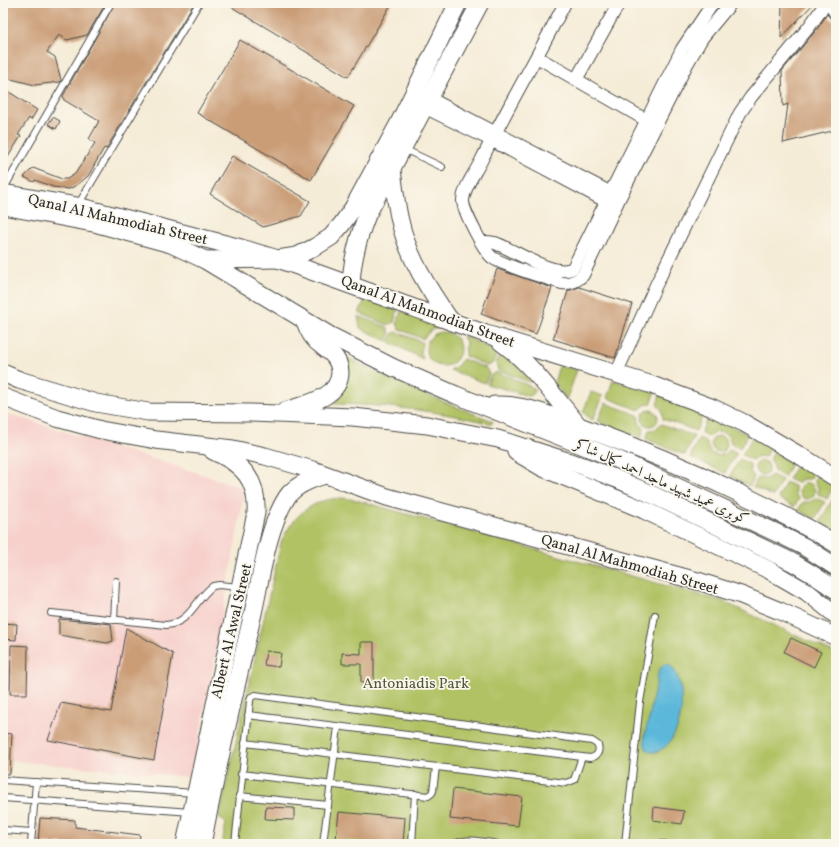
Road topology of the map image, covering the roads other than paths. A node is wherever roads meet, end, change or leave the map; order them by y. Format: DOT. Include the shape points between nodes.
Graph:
graph roads {
  1 [pos="111,3"];
  2 [pos="199,3"];
  3 [pos="458,3"];
  4 [pos="480,3"];
  5 [pos="565,3"];
  6 [pos="620,3"];
  7 [pos="713,3"];
  8 [pos="731,3"];
  9 [pos="827,3"];
  10 [pos="836,14"];
  11 [pos="537,57"];
  12 [pos="576,78"];
  13 [pos="427,103"];
  14 [pos="651,123"];
  15 [pos="493,136"];
  16 [pos="403,149"];
  17 [pos="442,167"];
  18 [pos="392,169"];
  19 [pos="3,190"];
  20 [pos="3,193"];
  21 [pos="614,200"];
  22 [pos="3,206"];
  23 [pos="77,206"];
  24 [pos="482,242"];
  25 [pos="278,259"];
  26 [pos="205,260"];
  27 [pos="573,268"];
  28 [pos="583,276"];
  29 [pos="351,284"];
  30 [pos="304,320"];
  31 [pos="450,320"];
  32 [pos="486,334"];
  33 [pos="3,374"];
  34 [pos="616,374"];
  35 [pos="3,397"];
  36 [pos="484,405"];
  37 [pos="275,415"];
  38 [pos="580,427"];
  39 [pos="498,439"];
  40 [pos="198,445"];
  41 [pos="325,475"];
  42 [pos="835,476"];
  43 [pos="836,544"];
  44 [pos="836,567"];
  45 [pos="116,581"];
  46 [pos="241,587"];
  47 [pos="836,590"];
  48 [pos="51,613"];
  49 [pos="655,615"];
  50 [pos="836,615"];
  51 [pos="114,620"];
  52 [pos="836,637"];
  53 [pos="248,715"];
  54 [pos="338,727"];
  55 [pos="209,729"];
  56 [pos="226,733"];
  57 [pos="245,743"];
  58 [pos="334,754"];
  59 [pos="582,757"];
  60 [pos="436,767"];
  61 [pos="241,774"];
  62 [pos="3,780"];
  63 [pos="36,782"];
  64 [pos="330,785"];
  65 [pos="195,793"];
  66 [pos="415,794"];
  67 [pos="239,796"];
  68 [pos="3,798"];
  69 [pos="34,800"];
  70 [pos="328,805"];
  71 [pos="191,812"];
  72 [pos="3,830"];
  73 [pos="32,832"];
  74 [pos="31,844"];
  75 [pos="185,844"];
  76 [pos="202,844"];
  77 [pos="235,844"];
  78 [pos="323,844"];
  79 [pos="412,844"];
  80 [pos="455,844"];
  81 [pos="497,844"];
  82 [pos="626,844"];
  83 [pos="661,844"];
  84 [pos="665,844"];
  1 -- 19 [label="lane"];
  2 -- 23 [label="lane"];
  3 -- 25 [label="main road" via="354,208 331,237 297,256"];
  4 -- 13 [label="main road"];
  5 -- 11 [label="street"];
  6 -- 12 [label="street"];
  7 -- 14 [label="street" via="682,49"];
  8 -- 14 [label="street" via="695,51"];
  9 -- 10 [label="street"];
  9 -- 34 [label="street" via="740,113 656,285"];
  11 -- 12 [label="street"];
  11 -- 15 [label="street"];
  12 -- 14 [label="street"];
  13 -- 15 [label="street"];
  13 -- 16 [label="main road"];
  14 -- 21 [label="street"];
  15 -- 21 [label="street"];
  15 -- 24 [label="street" via="467,188 463,202"];
  16 -- 17 [label="lane"];
  16 -- 18 [label="main road"];
  18 -- 29 [label="main road" via="362,228 354,256"];
  18 -- 31 [label="main road" via="400,222 409,249 421,274"];
  20 -- 23 [label="main road, Qanal Al Mahmodiah Street"];
  21 -- 27 [label="street"];
  21 -- 28 [label="street"];
  22 -- 26 [label="main road, Qanal Al Mahmodiah Street" via="98,224 171,244"];
  23 -- 25 [label="main road, Qanal Al Mahmodiah Street"];
  24 -- 27 [label="street" via="496,243 558,270 567,271"];
  24 -- 28 [label="street" via="493,258 525,272 562,283 572,283"];
  25 -- 26 [label="main road"];
  25 -- 29 [label="main road, Qanal Al Mahmodiah Street"];
  26 -- 30 [label="main road, Qanal Al Mahmodiah Street"];
  27 -- 28 [label="street"];
  29 -- 31 [label="main road, Qanal Al Mahmodiah Street"];
  30 -- 36 [label="main road, Qanal Al Mahmodiah Street" via="394,368"];
  30 -- 37 [label="main road" via="311,336 336,359 340,370 339,381 333,391 323,397"];
  31 -- 32 [label="main road, Qanal Al Mahmodiah Street"];
  32 -- 34 [label="main road, Qanal Al Mahmodiah Street"];
  32 -- 38 [label="main road" via="522,359"];
  33 -- 37 [label="main road" via="96,404 140,410"];
  34 -- 42 [label="main road, Qanal Al Mahmodiah Street" via="713,408"];
  35 -- 40 [label="main road, Qanal Al Mahmodiah Street" via="57,418 102,430"];
  36 -- 38 [label="main road" via="532,409"];
  36 -- 44 [label="main road, كوبرى عميد شهيد ماجد احمد كمال شاكر" via="619,460 779,534"];
  37 -- 39 [label="main road" via="390,420"];
  38 -- 43 [label="main road" via="725,486 814,530"];
  39 -- 47 [label="main road, كوبرى عميد شهيد ماجد احمد كمال شاكر" via="617,479 769,551"];
  39 -- 50 [label="main road" via="543,468 639,508 770,570 807,592"];
  40 -- 41 [label="main road, Qanal Al Mahmodiah Street" via="265,456"];
  40 -- 46 [label="main road, Albert Al Awal Street" via="234,462 253,484 257,499 256,513"];
  41 -- 52 [label="main road, Qanal Al Mahmodiah Street" via="400,501 701,582 741,595"];
  41 -- 56 [label="main road, Albert Al Awal Street" via="300,485 288,496 276,518"];
  45 -- 51 [label="lane"];
  46 -- 51 [label="lane" via="213,586 185,617 173,624"];
  46 -- 55 [label="main road, Albert Al Awal Street"];
  48 -- 51 [label="lane"];
  49 -- 82 [label="lane" via="640,702"];
  53 -- 54 [label="lane"];
  53 -- 57 [label="lane"];
  53 -- 59 [label="lane" via="250,699 255,695 596,742 599,747 596,756"];
  54 -- 58 [label="lane"];
  54 -- 59 [label="lane"];
  55 -- 56 [label="main road"];
  55 -- 65 [label="main road, Albert Al Awal Street"];
  56 -- 76 [label="main road, Albert Al Awal Street"];
  57 -- 58 [label="lane"];
  57 -- 61 [label="lane"];
  58 -- 60 [label="lane"];
  58 -- 64 [label="lane"];
  59 -- 60 [label="lane" via="574,780 566,783"];
  60 -- 66 [label="lane" via="432,793 428,796"];
  61 -- 64 [label="lane"];
  61 -- 67 [label="lane"];
  62 -- 63 [label="lane"];
  63 -- 65 [label="lane"];
  63 -- 69 [label="lane"];
  64 -- 66 [label="lane"];
  64 -- 70 [label="lane"];
  65 -- 71 [label="main road, Albert Al Awal Street"];
  66 -- 79 [label="lane"];
  67 -- 70 [label="lane"];
  67 -- 77 [label="lane"];
  68 -- 69 [label="lane"];
  69 -- 71 [label="lane"];
  69 -- 73 [label="lane"];
  70 -- 78 [label="lane"];
  71 -- 75 [label="main road, Albert Al Awal Street"];
  72 -- 73 [label="lane"];
  73 -- 74 [label="lane"];
  80 -- 81 [label="lane" via="463,840"];
  83 -- 84 [label="lane"];
}
